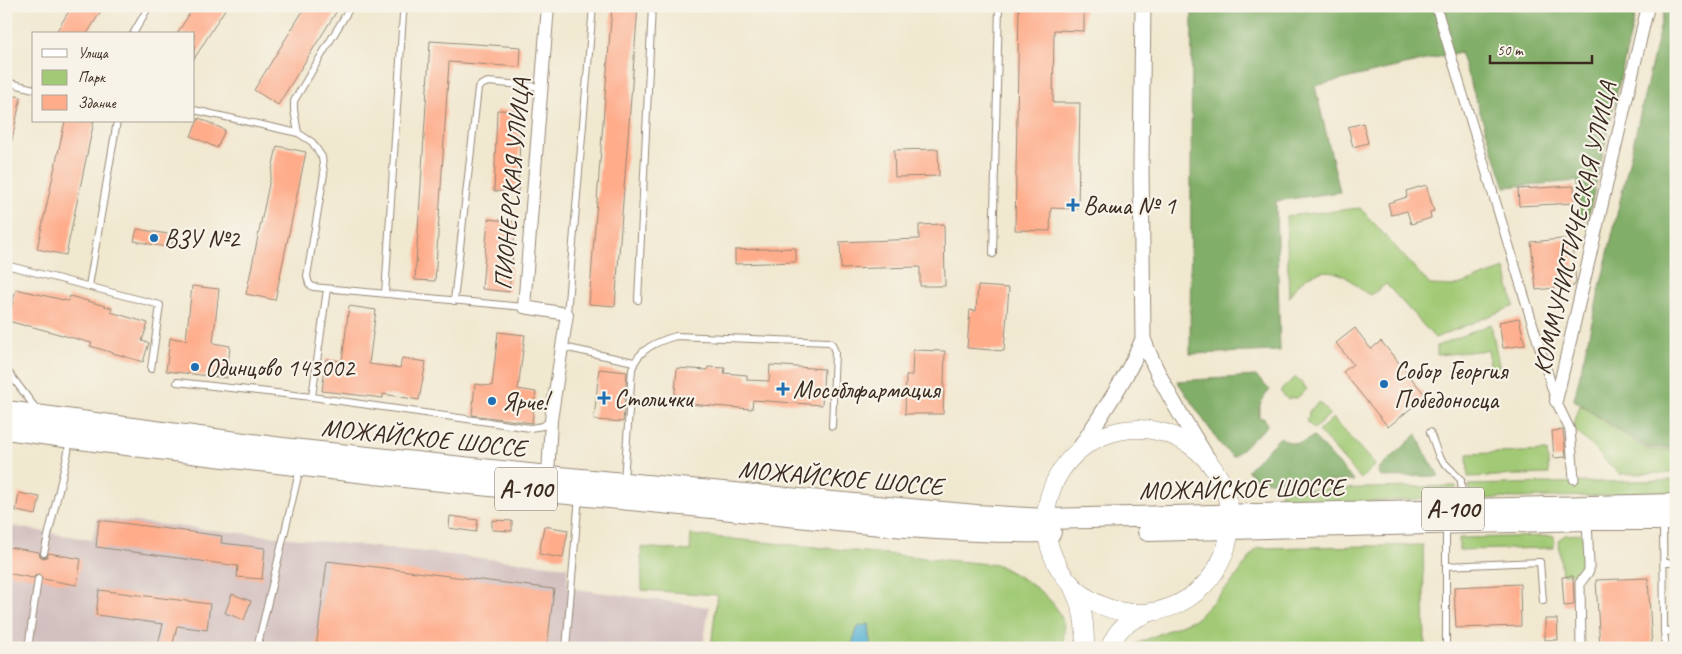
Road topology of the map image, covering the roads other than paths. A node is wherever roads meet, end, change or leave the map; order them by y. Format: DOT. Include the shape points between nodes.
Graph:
graph roads {
  1 [pos="149,6"];
  2 [pos="351,6"];
  3 [pos="407,6"];
  4 [pos="548,6"];
  5 [pos="593,6"];
  6 [pos="652,6"];
  7 [pos="999,6"];
  8 [pos="1143,6"];
  9 [pos="1436,6"];
  10 [pos="1648,6"];
  11 [pos="134,32"];
  12 [pos="6,82"];
  13 [pos="542,87"];
  14 [pos="32,89"];
  15 [pos="195,110"];
  16 [pos="117,122"];
  17 [pos="298,133"];
  18 [pos="993,254"];
  19 [pos="6,265"];
  20 [pos="89,286"];
  21 [pos="327,289"];
  22 [pos="385,294"];
  23 [pos="638,300"];
  24 [pos="454,301"];
  25 [pos="524,307"];
  26 [pos="568,314"];
  27 [pos="1143,339"];
  28 [pos="563,347"];
  29 [pos="634,362"];
  30 [pos="6,369"];
  31 [pos="151,369"];
  32 [pos="177,382"];
  33 [pos="312,397"];
  34 [pos="1556,401"];
  35 [pos="6,411"];
  36 [pos="41,415"];
  37 [pos="552,420"];
  38 [pos="832,426"];
  39 [pos="6,429"];
  40 [pos="1430,432"];
  41 [pos="69,438"];
  42 [pos="1078,451"];
  43 [pos="300,466"];
  44 [pos="1212,466"];
  45 [pos="548,476"];
  46 [pos="1574,479"];
  47 [pos="624,484"];
  48 [pos="579,495"];
  49 [pos="1676,504"];
  50 [pos="1462,509"];
  51 [pos="1586,520"];
  52 [pos="1669,520"];
  53 [pos="1230,522"];
  54 [pos="1446,524"];
  55 [pos="1047,526"];
  56 [pos="44,552"];
  57 [pos="1664,563"];
  58 [pos="1676,563"];
  59 [pos="1446,566"];
  60 [pos="38,579"];
  61 [pos="1071,585"];
  62 [pos="1543,601"];
  63 [pos="1147,614"];
  64 [pos="1676,631"];
  65 [pos="1664,632"];
  66 [pos="28,648"];
  67 [pos="257,648"];
  68 [pos="566,648"];
  69 [pos="1085,648"];
  70 [pos="1110,648"];
  71 [pos="1446,648"];
  72 [pos="1581,648"];
  73 [pos="1666,648"];
  1 -- 11 [label="lane"];
  2 -- 17 [label="lane" via="294,101"];
  3 -- 22 [label="lane" via="403,14"];
  4 -- 13 [label="street, ПИОНЕРСКАЯ УЛИЦА"];
  5 -- 26 [label="lane"];
  6 -- 23 [label="lane"];
  7 -- 18 [label="lane"];
  8 -- 27 [label="street" via="1140,163"];
  9 -- 34 [label="street"];
  10 -- 34 [label="street, КОММУНИСТИЧЕСКАЯ УЛИЦА"];
  12 -- 14 [label="lane"];
  13 -- 24 [label="lane" via="488,82 478,88"];
  13 -- 25 [label="street, ПИОНЕРСКАЯ УЛИЦА"];
  15 -- 17 [label="lane"];
  16 -- 20 [label="lane"];
  17 -- 21 [label="lane" via="312,142 322,157 324,174 308,280 313,287"];
  19 -- 20 [label="lane"];
  20 -- 31 [label="lane" via="160,306"];
  21 -- 22 [label="lane"];
  21 -- 33 [label="lane"];
  22 -- 24 [label="lane"];
  24 -- 25 [label="lane"];
  25 -- 26 [label="street, ПИОНЕРСКАЯ УЛИЦА"];
  26 -- 28 [label="street"];
  27 -- 42 [label="street" via="1116,392"];
  27 -- 44 [label="street" via="1177,410"];
  28 -- 29 [label="lane"];
  28 -- 37 [label="street"];
  29 -- 38 [label="lane" via="661,340 676,336 829,342 835,352"];
  29 -- 47 [label="lane"];
  30 -- 36 [label="lane"];
  32 -- 33 [label="lane"];
  33 -- 37 [label="lane" via="530,428 543,426"];
  34 -- 46 [label="street" via="1570,430"];
  35 -- 36 [label="main road, МОЖАЙСКОЕ ШОССЕ / А-100"];
  36 -- 45 [label="main road, МОЖАЙСКОЕ ШОССЕ / А-100" via="282,448"];
  37 -- 45 [label="street"];
  39 -- 41 [label="main road, МОЖАЙСКОЕ ШОССЕ / А-100"];
  40 -- 50 [label="lane" via="1439,457 1461,480"];
  41 -- 43 [label="main road, МОЖАЙСКОЕ ШОССЕ / А-100"];
  41 -- 56 [label="lane"];
  42 -- 44 [label="main road" via="1100,437 1124,430 1148,429 1173,436 1194,448"];
  42 -- 55 [label="main road" via="1053,484 1047,505"];
  43 -- 48 [label="main road, МОЖАЙСКОЕ ШОССЕ / А-100"];
  43 -- 67 [label="lane"];
  44 -- 53 [label="main road" via="1226,492"];
  45 -- 47 [label="main road, МОЖАЙСКОЕ ШОССЕ / А-100"];
  47 -- 55 [label="main road, МОЖАЙСКОЕ ШОССЕ / А-100" via="976,515"];
  48 -- 55 [label="main road, МОЖАЙСКОЕ ШОССЕ / А-100" via="904,526"];
  48 -- 68 [label="lane"];
  49 -- 50 [label="main road, МОЖАЙСКОЕ ШОССЕ / А-100"];
  50 -- 53 [label="main road, МОЖАЙСКОЕ ШОССЕ / А-100"];
  51 -- 52 [label="main road, МОЖАЙСКОЕ ШОССЕ / А-100"];
  51 -- 54 [label="main road, МОЖАЙСКОЕ ШОССЕ / А-100"];
  51 -- 72 [label="street" via="1589,571 1580,583"];
  52 -- 57 [label="lane"];
  53 -- 54 [label="main road, МОЖАЙСКОЕ ШОССЕ / А-100"];
  53 -- 55 [label="main road, МОЖАЙСКОЕ ШОССЕ / А-100"];
  53 -- 63 [label="main road" via="1227,549 1215,573 1197,593 1173,607"];
  54 -- 59 [label="lane"];
  55 -- 61 [label="main road" via="1050,548 1058,568"];
  57 -- 58 [label="lane"];
  57 -- 65 [label="lane"];
  59 -- 62 [label="lane" via="1540,562"];
  59 -- 71 [label="lane"];
  60 -- 66 [label="lane"];
  61 -- 63 [label="main road" via="1087,599 1106,608"];
  61 -- 69 [label="main road" via="1085,619"];
  63 -- 70 [label="main road" via="1127,622 1117,632"];
  64 -- 65 [label="lane"];
  65 -- 73 [label="lane"];
}
